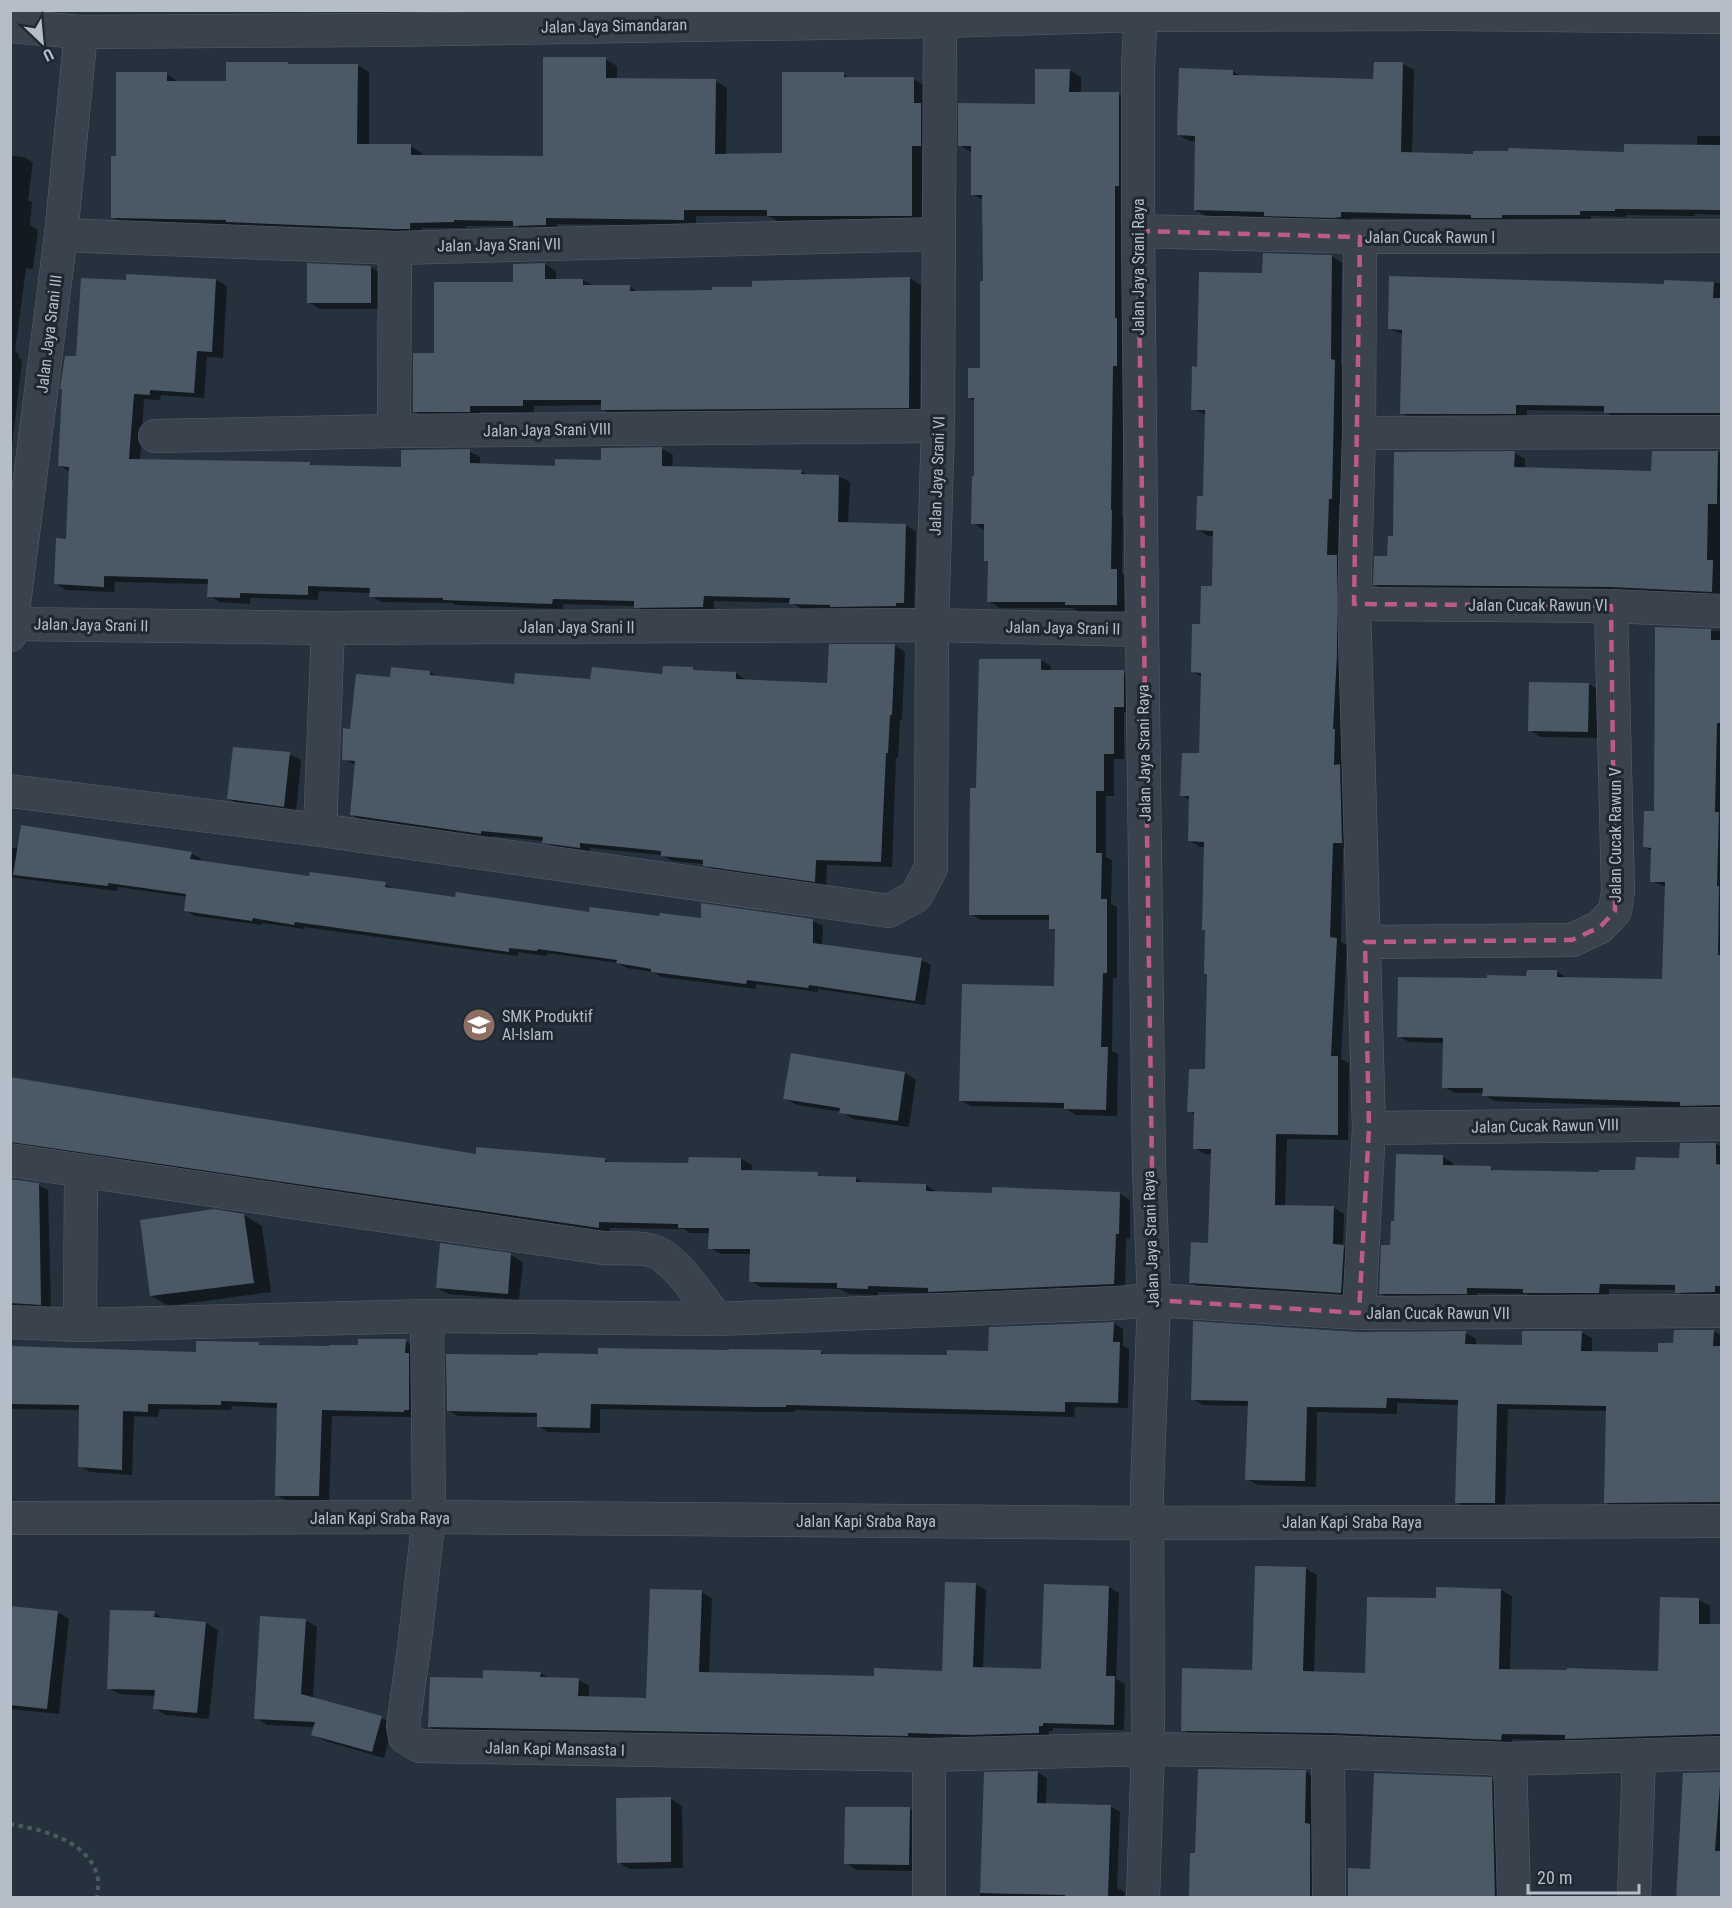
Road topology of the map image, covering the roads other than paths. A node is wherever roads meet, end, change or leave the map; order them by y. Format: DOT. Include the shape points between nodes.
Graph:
graph roads {
  1 [pos="1141,13"];
  2 [pos="1722,17"];
  3 [pos="940,21"];
  4 [pos="10,26"];
  5 [pos="81,32"];
  6 [pos="1138,231"];
  7 [pos="938,234"];
  8 [pos="61,235"];
  9 [pos="1722,236"];
  10 [pos="1360,237"];
  11 [pos="395,248"];
  12 [pos="938,426"];
  13 [pos="394,431"];
  14 [pos="1722,432"];
  15 [pos="1359,433"];
  16 [pos="155,436"];
  17 [pos="15,580"];
  18 [pos="1354,604"];
  19 [pos="1611,606"];
  20 [pos="1722,611"];
  21 [pos="932,625"];
  22 [pos="328,628"];
  23 [pos="11,629"];
  24 [pos="1142,630"];
  25 [pos="10,791"];
  26 [pos="320,830"];
  27 [pos="1365,942"];
  28 [pos="1722,1124"];
  29 [pos="1369,1128"];
  30 [pos="10,1160"];
  31 [pos="81,1172"];
  32 [pos="1154,1300"];
  33 [pos="1722,1311"];
  34 [pos="1359,1313"];
  35 [pos="427,1317"];
  36 [pos="717,1319"];
  37 [pos="10,1322"];
  38 [pos="80,1325"];
  39 [pos="429,1517"];
  40 [pos="10,1518"];
  41 [pos="1722,1521"];
  42 [pos="1147,1523"];
  43 [pos="1149,1749"];
  44 [pos="1328,1752"];
  45 [pos="1722,1753"];
  46 [pos="929,1755"];
  47 [pos="1639,1756"];
  48 [pos="1510,1759"];
  49 [pos="929,1898"];
  50 [pos="1143,1898"];
  51 [pos="1329,1898"];
  52 [pos="1514,1898"];
  53 [pos="1635,1898"];
  1 -- 2 [label="street, Jalan Jaya Simandaran"];
  1 -- 3 [label="street, Jalan Jaya Simandaran"];
  1 -- 6 [label="street, Jalan Jaya Srani Raya"];
  3 -- 5 [label="street, Jalan Jaya Simandaran"];
  3 -- 7 [label="street, Jalan Jaya Srani VI"];
  4 -- 5 [label="street, Jalan Jaya Simandaran"];
  5 -- 8 [label="street, Jalan Jaya Srani III"];
  6 -- 10 [label="street, Jalan Cucak Rawun I"];
  6 -- 24 [label="street, Jalan Jaya Srani Raya"];
  7 -- 11 [label="street, Jalan Jaya Srani VII"];
  7 -- 12 [label="street, Jalan Jaya Srani VI"];
  8 -- 11 [label="street, Jalan Jaya Srani VII"];
  8 -- 17 [label="street, Jalan Jaya Srani III"];
  9 -- 10 [label="street, Jalan Cucak Rawun I"];
  10 -- 15 [label="street"];
  11 -- 13 [label="street"];
  12 -- 13 [label="street, Jalan Jaya Srani VIII"];
  12 -- 21 [label="street, Jalan Jaya Srani VI"];
  13 -- 16 [label="street, Jalan Jaya Srani VIII"];
  14 -- 15 [label="street"];
  15 -- 18 [label="street"];
  17 -- 23 [label="street, Jalan Jaya Srani III"];
  18 -- 19 [label="street, Jalan Cucak Rawun VI"];
  18 -- 27 [label="street"];
  19 -- 20 [label="street, Jalan Cucak Rawun VI"];
  19 -- 27 [label="street, Jalan Cucak Rawun V" via="1618,891 1615,911 1600,927 1572,940"];
  21 -- 22 [label="street, Jalan Jaya Srani II"];
  21 -- 24 [label="street, Jalan Jaya Srani II"];
  21 -- 26 [label="street, Jalan Jaya Srani VI" via="931,868 916,896 889,911"];
  22 -- 23 [label="street, Jalan Jaya Srani II"];
  22 -- 26 [label="street"];
  24 -- 32 [label="street, Jalan Jaya Srani Raya"];
  25 -- 26 [label="street"];
  27 -- 29 [label="street"];
  28 -- 29 [label="street, Jalan Cucak Rawun VIII"];
  29 -- 34 [label="street"];
  30 -- 31 [label="street"];
  31 -- 36 [label="street" via="603,1248 651,1250 676,1268"];
  31 -- 38 [label="street"];
  32 -- 34 [label="street, Jalan Cucak Rawun VII"];
  32 -- 36 [label="street, Jalan Cucak Rawun VII"];
  32 -- 42 [label="street, Jalan Jaya Srani Raya"];
  33 -- 34 [label="street, Jalan Cucak Rawun VII"];
  35 -- 36 [label="street, Jalan Cucak Rawun VII"];
  35 -- 38 [label="street, Jalan Cucak Rawun VII"];
  35 -- 39 [label="street, Jalan Kapi Mansasta I"];
  37 -- 38 [label="street, Jalan Cucak Rawun VII"];
  39 -- 40 [label="street, Jalan Kapi Sraba Raya"];
  39 -- 42 [label="street, Jalan Kapi Sraba Raya"];
  39 -- 46 [label="street, Jalan Kapi Mansasta I" via="403,1726 405,1737 419,1746"];
  41 -- 42 [label="street, Jalan Kapi Sraba Raya"];
  42 -- 43 [label="street, Jalan Jaya Srani Raya"];
  43 -- 44 [label="street, Jalan Kapi Mansasta I"];
  43 -- 46 [label="street, Jalan Kapi Mansasta I"];
  43 -- 50 [label="street, Jalan Jaya Srani Raya"];
  44 -- 48 [label="street, Jalan Kapi Mansasta I"];
  44 -- 51 [label="street"];
  45 -- 47 [label="street, Jalan Kapi Mansasta I"];
  46 -- 49 [label="street"];
  47 -- 48 [label="street, Jalan Kapi Mansasta I"];
  47 -- 53 [label="street"];
  48 -- 52 [label="street"];
}
